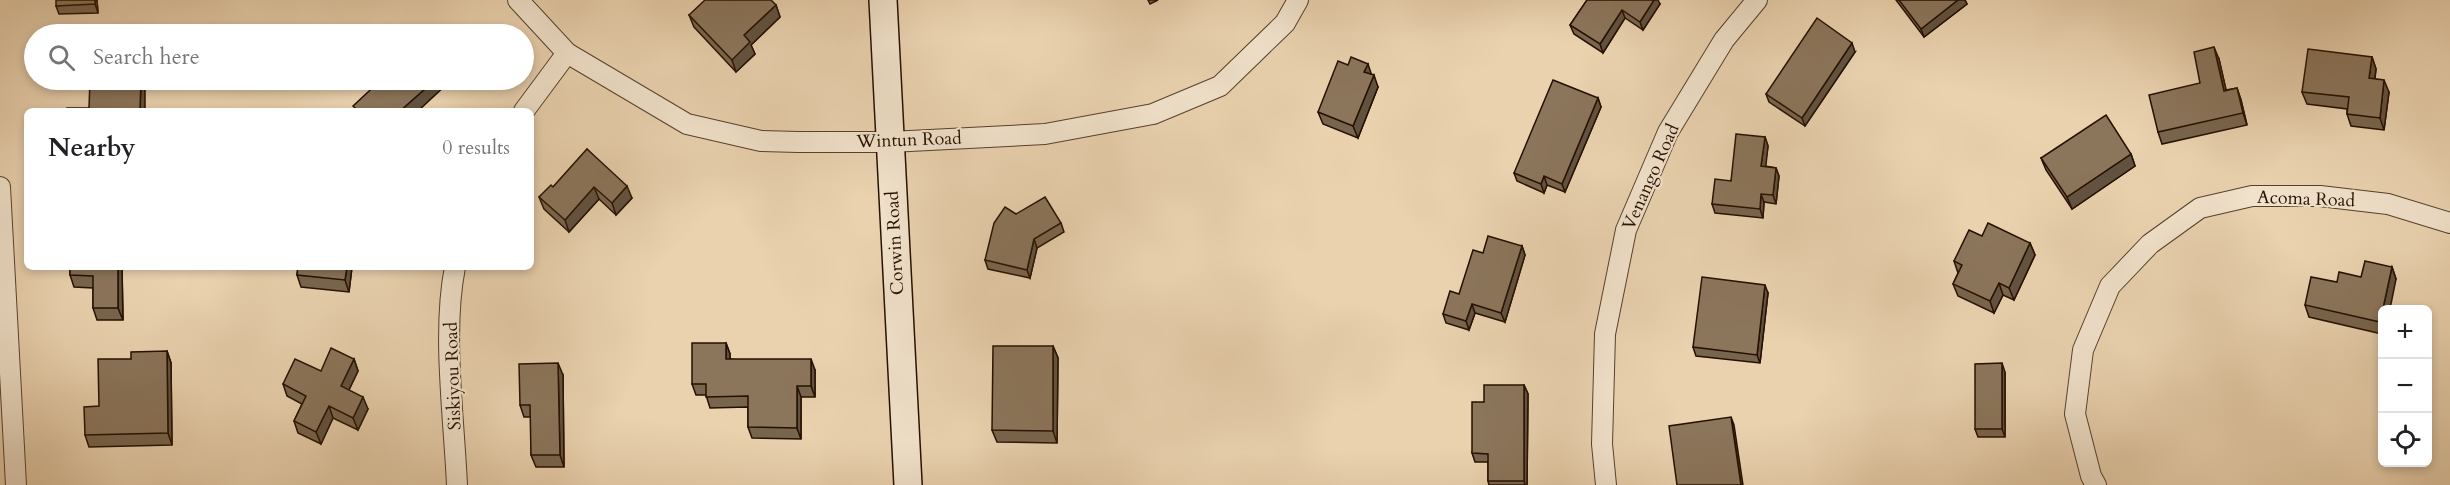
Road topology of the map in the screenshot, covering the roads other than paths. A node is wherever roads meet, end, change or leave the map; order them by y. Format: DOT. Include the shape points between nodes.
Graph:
graph roads {
  1 [pos="518,0"];
  2 [pos="883,0"];
  3 [pos="1298,0"];
  4 [pos="1757,0"];
  5 [pos="567,52"];
  6 [pos="527,108"];
  7 [pos="890,142"];
  8 [pos="0,187"];
  9 [pos="2450,223"];
  10 [pos="454,270"];
  11 [pos="16,485"];
  12 [pos="458,485"];
  13 [pos="908,485"];
  14 [pos="1606,485"];
  15 [pos="2096,485"];
  1 -- 5 [label="street, Wintun Road"];
  2 -- 7 [label="main road, Corwin Road"];
  3 -- 7 [label="street, Wintun Road" via="1285,23 1220,86 1153,114 1045,134"];
  4 -- 14 [label="street, Venango Road" via="1724,40 1668,132 1626,230 1605,334 1602,444"];
  5 -- 6 [label="street"];
  5 -- 7 [label="street, Wintun Road" via="687,124 761,141"];
  7 -- 13 [label="main road, Corwin Road"];
  8 -- 11 [label="street"];
  9 -- 15 [label="street, Acoma Road" via="2388,204 2320,196 2252,196 2200,208 2150,244 2110,286 2083,350 2075,414"];
  10 -- 12 [label="street, Siskiyou Road" via="450,352"];
}
